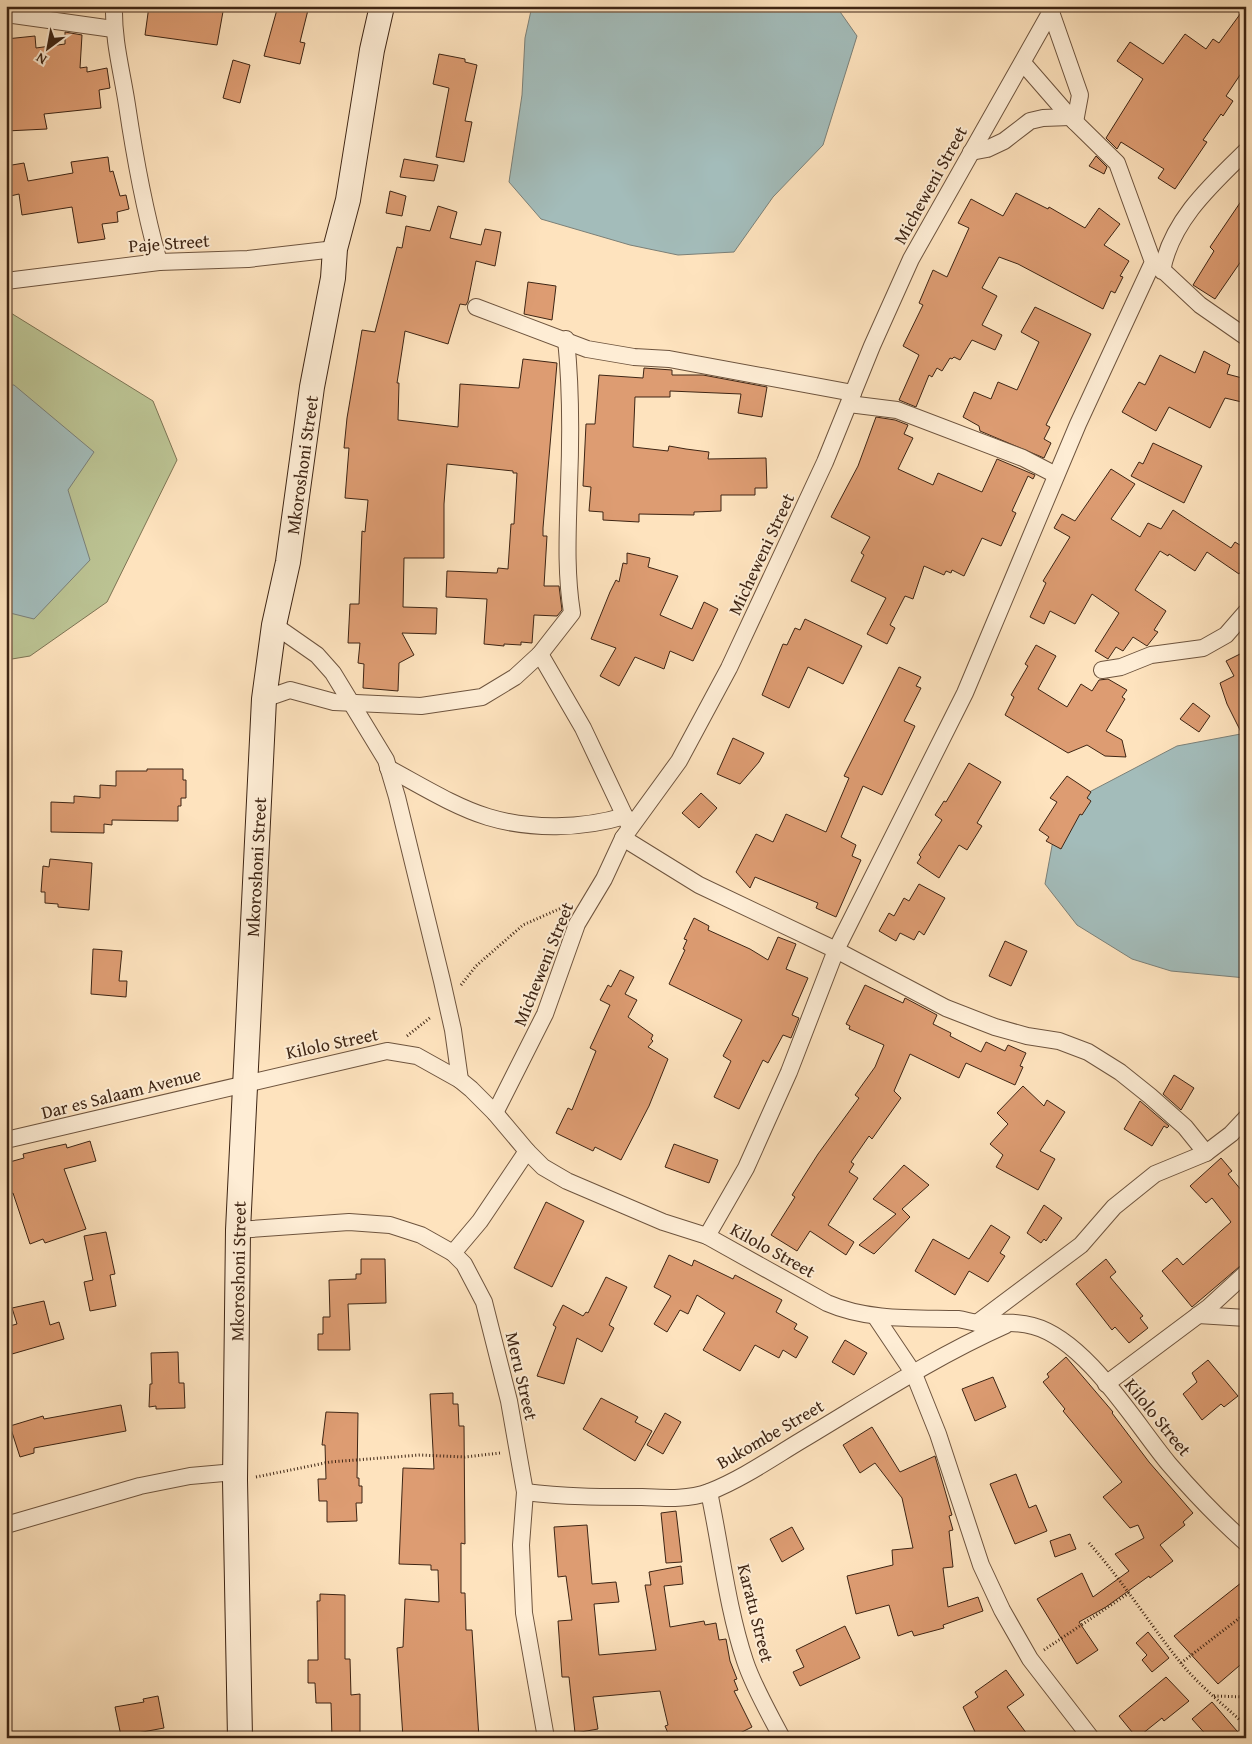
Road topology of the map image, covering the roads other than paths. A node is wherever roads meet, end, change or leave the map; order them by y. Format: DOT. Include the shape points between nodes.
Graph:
graph roads {
  1 [pos="114,6"];
  2 [pos="382,6"];
  3 [pos="1053,9"];
  4 [pos="6,14"];
  5 [pos="114,29"];
  6 [pos="1023,63"];
  7 [pos="1072,120"];
  8 [pos="1246,151"];
  9 [pos="971,152"];
  10 [pos="335,249"];
  11 [pos="159,262"];
  12 [pos="1158,266"];
  13 [pos="6,281"];
  14 [pos="476,307"];
  15 [pos="1246,337"];
  16 [pos="566,339"];
  17 [pos="851,399"];
  18 [pos="1056,475"];
  19 [pos="1246,612"];
  20 [pos="274,625"];
  21 [pos="540,654"];
  22 [pos="1102,670"];
  23 [pos="264,699"];
  24 [pos="352,703"];
  25 [pos="388,768"];
  26 [pos="626,827"];
  27 [pos="836,950"];
  28 [pos="460,1080"];
  29 [pos="245,1083"];
  30 [pos="495,1113"];
  31 [pos="1246,1118"];
  32 [pos="6,1140"];
  33 [pos="527,1151"];
  34 [pos="1206,1153"];
  35 [pos="238,1230"];
  36 [pos="707,1236"];
  37 [pos="453,1253"];
  38 [pos="1246,1273"];
  39 [pos="1198,1315"];
  40 [pos="875,1316"];
  41 [pos="1246,1318"];
  42 [pos="1012,1322"];
  43 [pos="977,1323"];
  44 [pos="914,1374"];
  45 [pos="1106,1384"];
  46 [pos="235,1476"];
  47 [pos="525,1492"];
  48 [pos="709,1492"];
  49 [pos="6,1525"];
  50 [pos="1246,1543"];
  51 [pos="240,1738"];
  52 [pos="546,1738"];
  53 [pos="782,1738"];
  54 [pos="1091,1738"];
  1 -- 5 [label="street"];
  2 -- 10 [label="street, Mkoroshoni Street" via="348,200"];
  3 -- 6 [label="street, Micheweni Street"];
  3 -- 7 [label="street" via="1080,95"];
  4 -- 5 [label="street"];
  5 -- 11 [label="street" via="134,162"];
  6 -- 7 [label="street"];
  6 -- 9 [label="street, Micheweni Street"];
  7 -- 9 [label="street" via="1042,118 1030,121 1004,142"];
  7 -- 12 [label="street" via="1117,163"];
  8 -- 12 [label="street" via="1197,202 1180,225"];
  9 -- 17 [label="street, Micheweni Street" via="911,259"];
  10 -- 11 [label="street, Paje Street" via="248,259"];
  10 -- 20 [label="street, Mkoroshoni Street" via="288,562"];
  11 -- 13 [label="street, Paje Street"];
  12 -- 15 [label="street" via="1200,305"];
  12 -- 18 [label="street" via="1113,345"];
  14 -- 16 [label="street"];
  16 -- 17 [label="street" via="587,349 669,359"];
  16 -- 21 [label="street" via="570,386 566,538 572,613"];
  17 -- 18 [label="street" via="897,410 1016,455"];
  17 -- 26 [label="street, Micheweni Street" via="800,518 729,668 678,761"];
  18 -- 27 [label="street" via="965,693"];
  19 -- 22 [label="street" via="1226,635 1203,648 1151,655 1122,667"];
  20 -- 23 [label="street, Mkoroshoni Street"];
  20 -- 24 [label="street" via="318,655"];
  21 -- 24 [label="street" via="515,677 482,697 421,706"];
  21 -- 26 [label="street" via="583,728"];
  23 -- 24 [label="street" via="290,690 334,702"];
  23 -- 29 [label="street, Mkoroshoni Street"];
  24 -- 25 [label="street"];
  25 -- 26 [label="street" via="488,817 525,824 570,826 605,822"];
  25 -- 28 [label="street" via="447,1004"];
  26 -- 27 [label="street" via="699,885"];
  26 -- 30 [label="street, Micheweni Street" via="596,892 577,924 545,1014"];
  27 -- 34 [label="street" via="960,1014 1088,1052 1150,1096 1185,1127"];
  27 -- 36 [label="street" via="789,1072 746,1168"];
  28 -- 29 [label="street, Kilolo Street" via="416,1056 387,1051"];
  28 -- 30 [label="street, Kilolo Street"];
  29 -- 32 [label="street, Dar es Salaam Avenue"];
  29 -- 35 [label="street, Mkoroshoni Street"];
  30 -- 33 [label="street, Kilolo Street"];
  31 -- 34 [label="street"];
  33 -- 36 [label="street, Kilolo Street" via="543,1167 600,1197"];
  33 -- 37 [label="street" via="480,1221"];
  34 -- 43 [label="street" via="1155,1174 1114,1208 1081,1245"];
  35 -- 37 [label="street, Meru Street" via="349,1222 390,1225 422,1235"];
  35 -- 46 [label="street, Mkoroshoni Street"];
  36 -- 40 [label="street, Kilolo Street" via="827,1303"];
  37 -- 47 [label="street, Meru Street" via="464,1264 484,1302 509,1401"];
  38 -- 39 [label="street"];
  39 -- 41 [label="street"];
  39 -- 45 [label="street"];
  40 -- 43 [label="street, Kilolo Street"];
  40 -- 44 [label="street"];
  42 -- 43 [label="street, Kilolo Street"];
  42 -- 44 [label="street, Bukombe Street"];
  42 -- 45 [label="street, Kilolo Street" via="1041,1328 1064,1341"];
  44 -- 48 [label="street, Bukombe Street" via="754,1469"];
  44 -- 54 [label="street" via="938,1434 981,1566 1002,1610 1030,1659"];
  45 -- 50 [label="street, Kilolo Street" via="1169,1464"];
  46 -- 49 [label="street" via="190,1476 140,1486"];
  46 -- 51 [label="street, Mkoroshoni Street"];
  47 -- 48 [label="street, Bukombe Street" via="586,1497 686,1497"];
  47 -- 52 [label="street, Meru Street" via="521,1545 524,1613"];
  48 -- 53 [label="street, Karatu Street" via="745,1662"];
}
